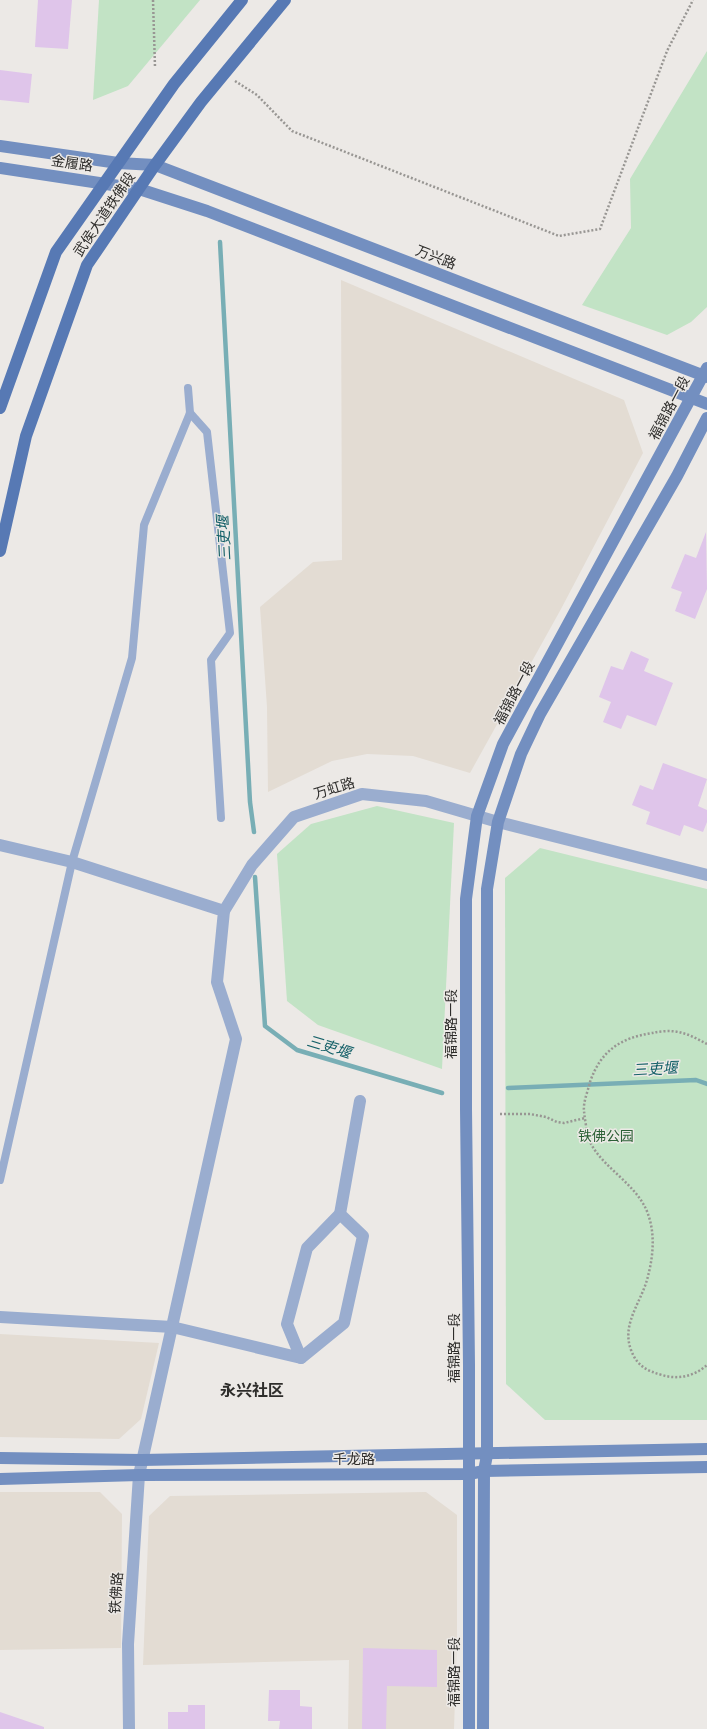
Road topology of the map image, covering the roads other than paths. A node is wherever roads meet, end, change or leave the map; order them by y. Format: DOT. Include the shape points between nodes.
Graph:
graph roads {
  1 [pos="242,0"];
  2 [pos="285,0"];
  3 [pos="0,146"];
  4 [pos="118,162"];
  5 [pos="155,165"];
  6 [pos="0,168"];
  7 [pos="104,183"];
  8 [pos="139,189"];
  9 [pos="706,374"];
  10 [pos="188,388"];
  11 [pos="692,398"];
  12 [pos="707,404"];
  13 [pos="0,408"];
  14 [pos="190,413"];
  15 [pos="707,418"];
  16 [pos="0,551"];
  17 [pos="477,816"];
  18 [pos="221,818"];
  19 [pos="498,822"];
  20 [pos="0,845"];
  21 [pos="72,862"];
  22 [pos="707,875"];
  23 [pos="224,911"];
  24 [pos="360,1101"];
  25 [pos="0,1180"];
  26 [pos="340,1214"];
  27 [pos="0,1317"];
  28 [pos="172,1327"];
  29 [pos="301,1358"];
  30 [pos="707,1449"];
  31 [pos="469,1455"];
  32 [pos="487,1455"];
  33 [pos="0,1458"];
  34 [pos="142,1460"];
  35 [pos="707,1467"];
  36 [pos="484,1471"];
  37 [pos="469,1474"];
  38 [pos="139,1475"];
  39 [pos="0,1479"];
  40 [pos="129,1729"];
  41 [pos="469,1729"];
  42 [pos="483,1729"];
  1 -- 4 [label="main road, 武侯大道铁佛段" via="174,84"];
  2 -- 5 [label="main road, 武侯大道铁佛段" via="224,74"];
  3 -- 4 [label="street, 金履路"];
  4 -- 5 [label="street, 金履路"];
  4 -- 7 [label="main road, 武侯大道铁佛段"];
  5 -- 8 [label="main road, 武侯大道铁佛段"];
  5 -- 9 [label="street, 万兴路"];
  6 -- 7 [label="street, 金履路"];
  7 -- 8 [label="street, 金履路"];
  7 -- 13 [label="main road, 武侯大道铁佛段" via="56,252"];
  8 -- 11 [label="street, 金履路" via="207,211"];
  8 -- 16 [label="main road, 武侯大道铁佛段" via="87,265 26,436"];
  9 -- 11 [label="street, 福锦路一段"];
  10 -- 14 [label="lane"];
  11 -- 12 [label="street, 金履路"];
  11 -- 17 [label="street, 福锦路一段" via="503,744"];
  14 -- 18 [label="lane" via="207,432 230,633 211,660"];
  14 -- 21 [label="lane" via="144,526 132,658"];
  15 -- 19 [label="street" via="677,476 540,714 521,754"];
  17 -- 19 [label="street, 万虹路"];
  17 -- 23 [label="street, 万虹路" via="426,801 362,794 294,817 252,865"];
  17 -- 31 [label="street, 福锦路一段" via="466,899"];
  19 -- 22 [label="street, 万虹路"];
  19 -- 32 [label="street" via="487,889"];
  20 -- 21 [label="street"];
  21 -- 23 [label="street"];
  21 -- 25 [label="lane"];
  23 -- 28 [label="street, 铁佛路" via="217,982 236,1039"];
  24 -- 26 [label="street"];
  26 -- 29 [label="street" via="307,1248 287,1324"];
  26 -- 29 [label="street" via="363,1236 344,1323"];
  27 -- 28 [label="street"];
  28 -- 29 [label="street"];
  28 -- 34 [label="street, 铁佛路"];
  30 -- 32 [label="street, 千龙路"];
  31 -- 32 [label="street, 千龙路"];
  31 -- 34 [label="street, 千龙路"];
  31 -- 37 [label="street, 福锦路一段"];
  32 -- 36 [label="street"];
  33 -- 34 [label="street, 千龙路"];
  34 -- 38 [label="street, 铁佛路"];
  35 -- 36 [label="street, 千龙路"];
  36 -- 37 [label="street, 千龙路"];
  36 -- 42 [label="street"];
  37 -- 38 [label="street, 千龙路"];
  37 -- 41 [label="street, 福锦路一段"];
  38 -- 39 [label="street, 千龙路"];
  38 -- 40 [label="street, 铁佛路" via="128,1644"];
}
